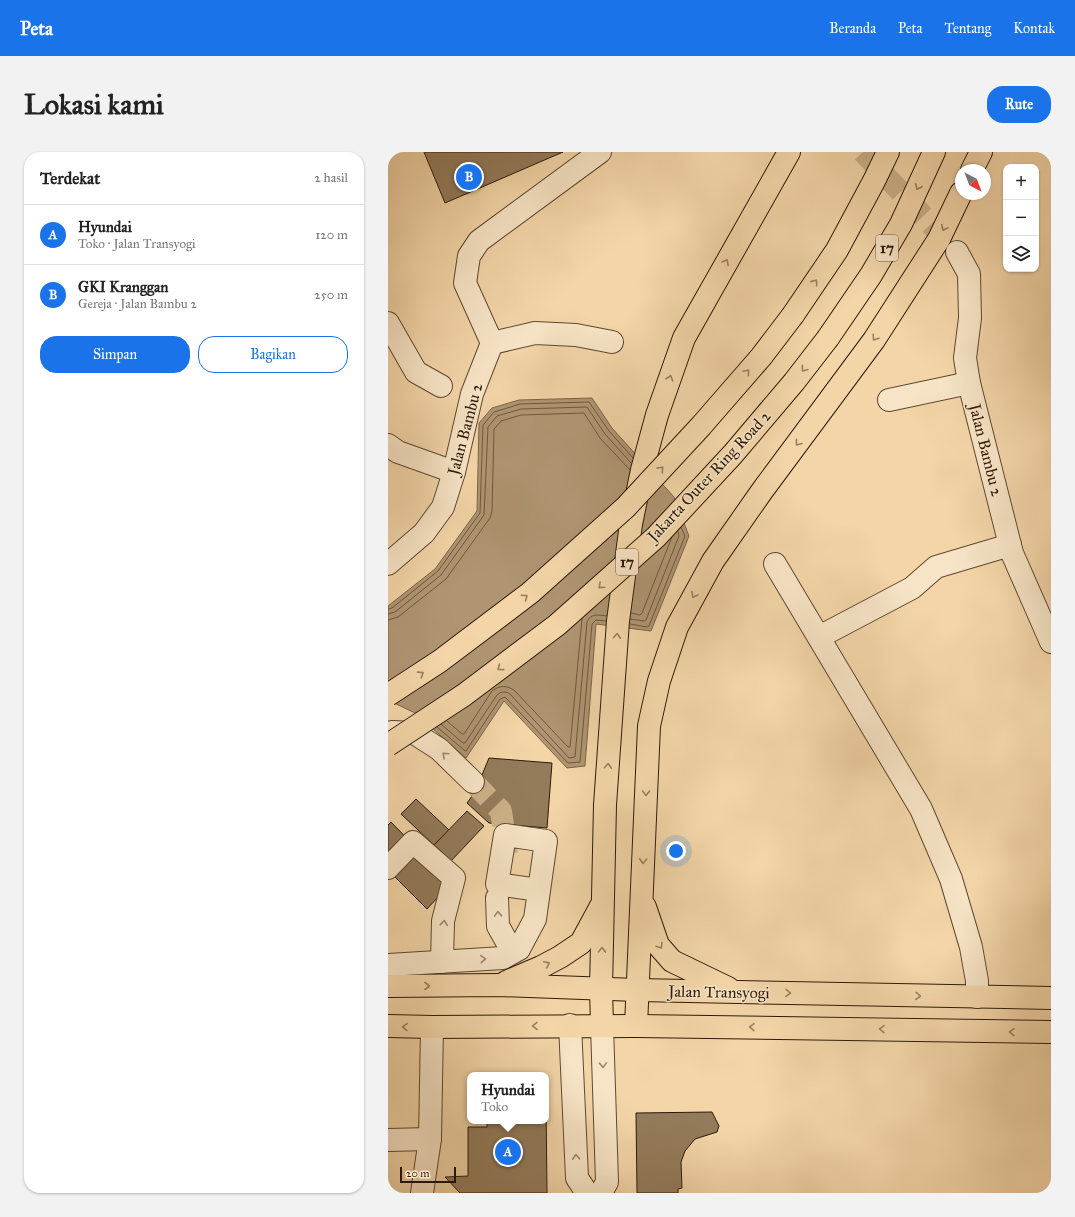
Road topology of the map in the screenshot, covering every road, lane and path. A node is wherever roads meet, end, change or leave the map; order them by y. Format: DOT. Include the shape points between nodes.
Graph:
graph roads {
  1 [pos="600,152"];
  2 [pos="789,152"];
  3 [pos="888,152"];
  4 [pos="934,152"];
  5 [pos="981,152"];
  6 [pos="577,159"];
  7 [pos="975,164"];
  8 [pos="958,200"];
  9 [pos="957,252"];
  10 [pos="388,323"];
  11 [pos="612,342"];
  12 [pos="492,343"];
  13 [pos="969,383"];
  14 [pos="441,386"];
  15 [pos="889,400"];
  16 [pos="388,444"];
  17 [pos="454,472"];
  18 [pos="1010,545"];
  19 [pos="388,564"];
  20 [pos="775,564"];
  21 [pos="819,637"];
  22 [pos="1051,642"];
  23 [pos="388,695"];
  24 [pos="388,732"];
  25 [pos="388,746"];
  26 [pos="473,782"];
  27 [pos="388,868"];
  28 [pos="539,890"];
  29 [pos="641,896"];
  30 [pos="497,898"];
  31 [pos="603,902"];
  32 [pos="519,949"];
  33 [pos="442,962"];
  34 [pos="388,965"];
  35 [pos="499,985"];
  36 [pos="388,986"];
  37 [pos="601,989"];
  38 [pos="637,990"];
  39 [pos="735,991"];
  40 [pos="977,997"];
  41 [pos="1051,998"];
  42 [pos="570,1025"];
  43 [pos="388,1026"];
  44 [pos="602,1026"];
  45 [pos="636,1026"];
  46 [pos="432,1027"];
  47 [pos="1051,1032"];
  48 [pos="430,1139"];
  49 [pos="388,1140"];
  50 [pos="422,1193"];
  51 [pos="587,1193"];
  52 [pos="601,1193"];
  1 -- 6 [label="street"];
  31 -- 2 [label="highway, one-way, bridge" via="605,805 618,620 631,524 642,470 657,415 684,338"];
  23 -- 3 [label="highway, one-way, bridge" via="440,661 530,593 626,507 702,426 761,357 837,250"];
  4 -- 25 [label="highway, Jakarta Outer Ring Road 2 / 17, one-way, bridge" via="901,224 871,275 828,338 733,454 656,537 556,625 464,695"];
  5 -- 7 [label="highway"];
  6 -- 12 [label="street" via="479,241 469,256 465,283"];
  8 -- 29 [label="highway, one-way" via="939,239 874,340 713,561 677,627 659,680 649,726"];
  9 -- 13 [label="street, Jalan Bambu 2" via="969,274 970,318 966,358"];
  10 -- 14 [label="street" via="416,372"];
  11 -- 12 [label="street" via="576,335 534,333"];
  12 -- 17 [label="street, Jalan Bambu 2" via="472,394"];
  13 -- 15 [label="street"];
  13 -- 18 [label="street, Jalan Bambu 2"];
  16 -- 17 [label="street" via="398,452"];
  17 -- 19 [label="street, Jalan Bambu 2" via="443,507 424,532"];
  18 -- 21 [label="street" via="936,567 912,588"];
  18 -- 22 [label="street, Jalan Bambu 2"];
  20 -- 21 [label="street"];
  21 -- 40 [label="street" via="921,809 951,879 970,947 977,981"];
  26 -- 24 [label="street, one-way" via="439,749 414,732"];
  33 -- 27 [label="street, one-way" via="443,921 454,878 413,842"];
  28 -- 32 [label="street" via="535,919"];
  29 -- 38 [label="highway"];
  29 -- 39 [label="highway, one-way" via="658,945 672,961"];
  32 -- 30 [label="street, one-way" via="507,942 498,926"];
  35 -- 31 [label="highway, one-way" via="541,967 581,943"];
  37 -- 31 [label="highway, one-way"];
  33 -- 32 [label="street, one-way" via="503,958"];
  33 -- 34 [label="street"];
  36 -- 35 [label="highway, Jalan Transyogi, one-way"];
  35 -- 37 [label="highway, Jalan Transyogi"];
  37 -- 38 [label="highway, Jalan Transyogi"];
  37 -- 44 [label="highway"];
  38 -- 39 [label="highway, Jalan Transyogi"];
  38 -- 45 [label="highway"];
  39 -- 40 [label="highway, Jalan Transyogi, one-way"];
  40 -- 41 [label="highway, Jalan Transyogi"];
  42 -- 44 [label="highway"];
  42 -- 46 [label="highway, one-way"];
  51 -- 42 [label="street, one-way" via="577,1178"];
  46 -- 43 [label="highway, one-way"];
  44 -- 45 [label="highway"];
  44 -- 52 [label="street, one-way" via="607,1182"];
  47 -- 45 [label="highway, one-way"];
  46 -- 48 [label="street"];
  48 -- 49 [label="street"];
  48 -- 50 [label="street"];
}
